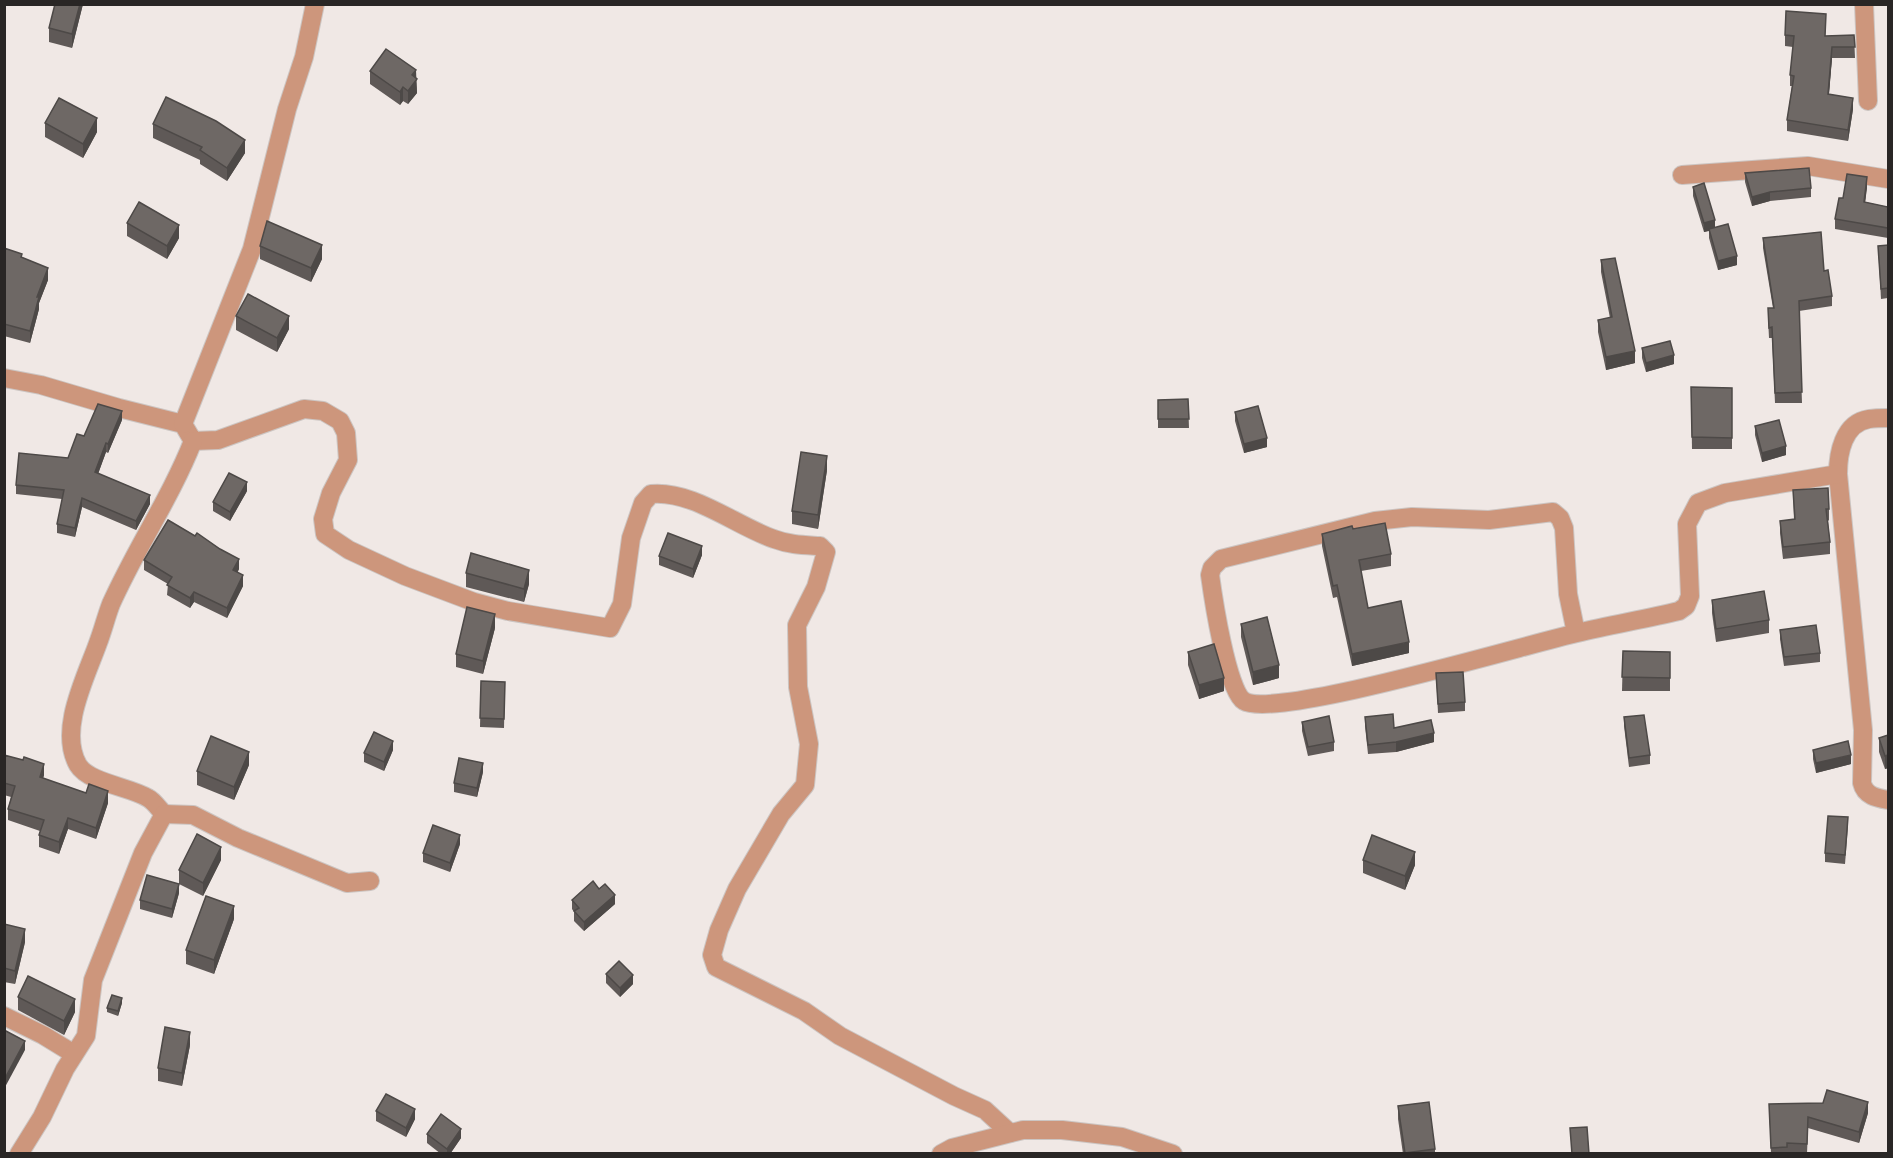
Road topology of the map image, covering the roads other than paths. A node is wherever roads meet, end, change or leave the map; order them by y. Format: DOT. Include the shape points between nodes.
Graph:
graph roads {
  1 [pos="315,4"];
  2 [pos="1864,4"];
  3 [pos="1868,101"];
  4 [pos="1682,175"];
  5 [pos="1888,179"];
  6 [pos="4,378"];
  7 [pos="1888,418"];
  8 [pos="183,424"];
  9 [pos="194,441"];
  10 [pos="1838,474"];
  11 [pos="1576,633"];
  12 [pos="1888,800"];
  13 [pos="164,814"];
  14 [pos="370,881"];
  15 [pos="4,1016"];
  16 [pos="74,1054"];
  17 [pos="1010,1133"];
  18 [pos="19,1154"];
  19 [pos="941,1154"];
  20 [pos="1173,1154"];
  1 -- 8 [label="street" via="252,249"];
  2 -- 3 [label="street"];
  4 -- 5 [label="street" via="1808,166"];
  6 -- 8 [label="street"];
  7 -- 10 [label="street" via="1866,419 1853,427 1838,456"];
  8 -- 9 [label="street"];
  9 -- 13 [label="street" via="110,607 72,721 72,747 79,767 105,783 149,798"];
  9 -- 17 [label="street" via="218,440 304,409 323,411 340,422 348,460 331,493 323,519 325,534 349,550 405,576 474,602 596,627 610,628 615,621 622,604 631,538 643,503 651,494 688,500 791,545 820,546 826,552 816,588 797,625 798,687 809,744 805,785 781,814 737,889 712,955 716,967 985,1110"];
  10 -- 11 [label="street" via="1725,493 1698,503 1687,524 1690,596 1686,606 1679,611"];
  10 -- 12 [label="street" via="1863,730 1862,783 1873,797"];
  11 -- 11 [label="street" via="1362,688 1261,705 1245,702 1237,695 1221,638 1210,575 1221,559 1375,520 1489,520 1553,512 1564,528 1568,594"];
  13 -- 14 [label="street" via="193,815 347,883"];
  13 -- 16 [label="street" via="143,852 93,980 86,1036"];
  15 -- 16 [label="street"];
  16 -- 18 [label="street"];
  17 -- 19 [label="street"];
  17 -- 20 [label="street" via="1062,1130 1122,1137"];
}
